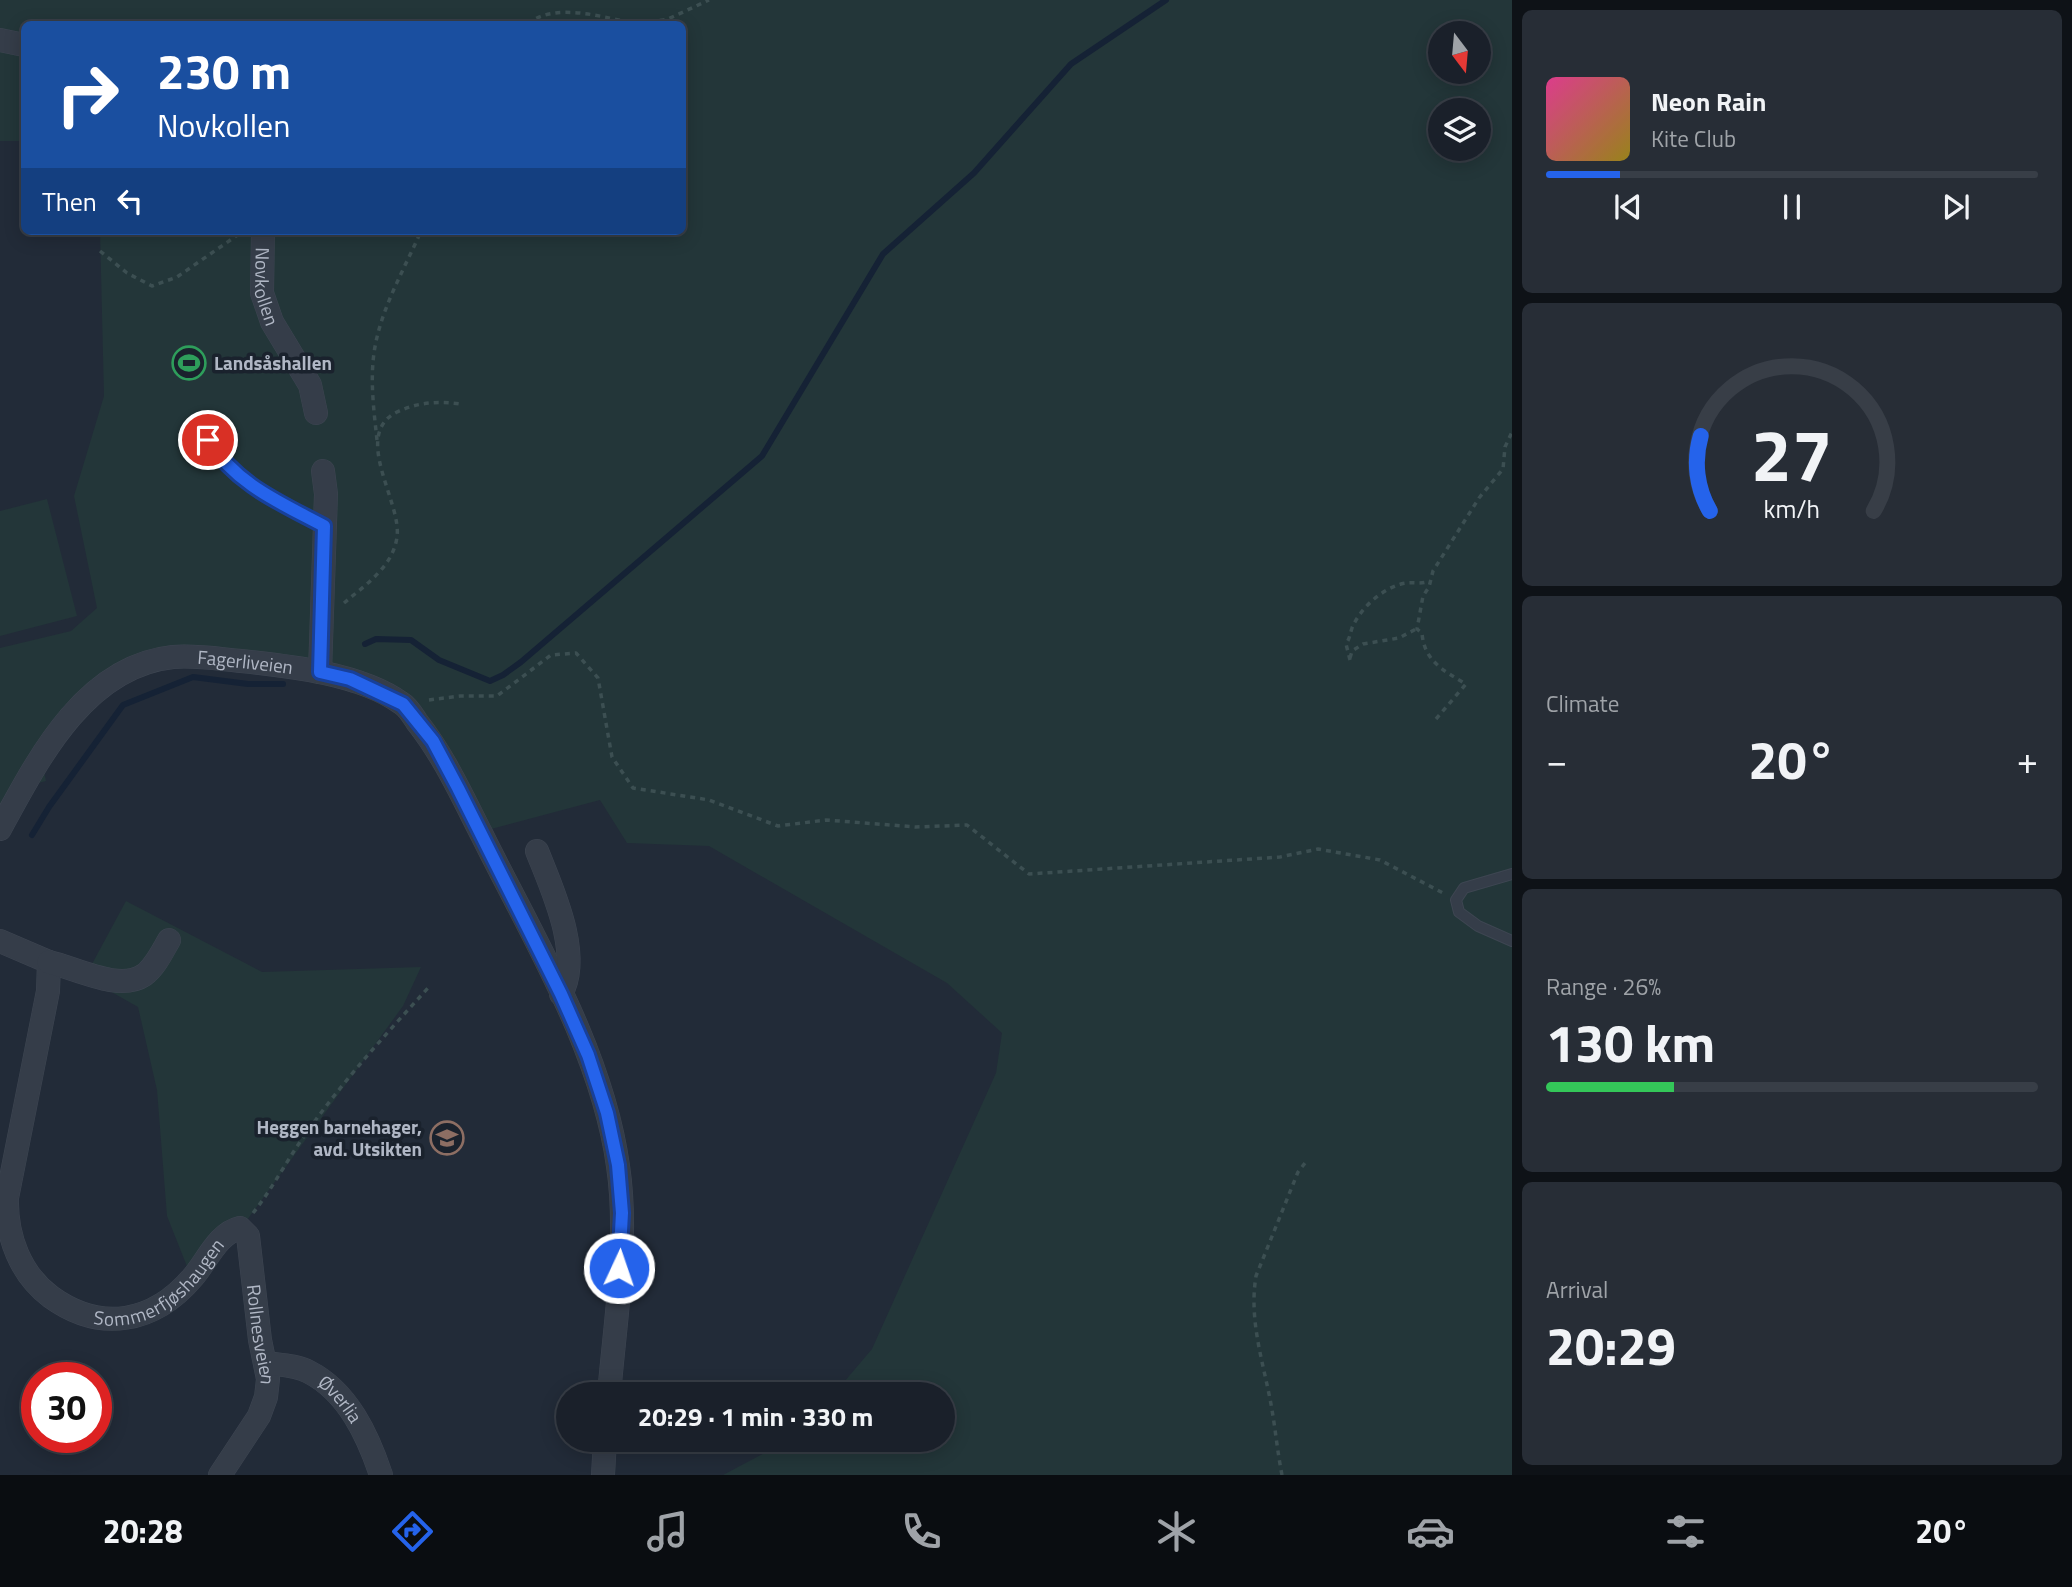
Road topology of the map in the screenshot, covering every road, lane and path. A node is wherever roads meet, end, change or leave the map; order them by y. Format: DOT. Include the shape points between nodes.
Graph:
graph roads {
  1 [pos="709,0"];
  2 [pos="532,21"];
  3 [pos="623,21"];
  4 [pos="656,21"];
  5 [pos="0,40"];
  6 [pos="21,44"];
  7 [pos="238,235"];
  8 [pos="263,235"];
  9 [pos="419,235"];
  10 [pos="100,251"];
  11 [pos="461,404"];
  12 [pos="316,413"];
  13 [pos="1512,432"];
  14 [pos="208,440"];
  15 [pos="378,443"];
  16 [pos="323,471"];
  17 [pos="324,526"];
  18 [pos="1430,579"];
  19 [pos="321,617"];
  20 [pos="1417,629"];
  21 [pos="320,672"];
  22 [pos="403,704"];
  23 [pos="1436,719"];
  24 [pos="0,829"];
  25 [pos="537,851"];
  26 [pos="1512,874"];
  27 [pos="1457,900"];
  28 [pos="169,940"];
  29 [pos="0,941"];
  30 [pos="1512,941"];
  31 [pos="49,962"];
  32 [pos="428,988"];
  33 [pos="561,994"];
  34 [pos="1305,1163"];
  35 [pos="240,1228"];
  36 [pos="266,1363"];
  37 [pos="610,1382"];
  38 [pos="604,1452"];
  39 [pos="220,1475"];
  40 [pos="381,1475"];
  41 [pos="603,1475"];
  42 [pos="1282,1475"];
  1 -- 4 [label="path"];
  2 -- 3 [label="path" via="539,15 582,13"];
  5 -- 6 [label="street"];
  7 -- 10 [label="path" via="177,277 152,286"];
  8 -- 12 [label="street, Novkollen" via="262,293 272,322 310,385"];
  9 -- 15 [label="path" via="384,313 374,353 372,402"];
  11 -- 15 [label="path" via="443,401 404,408 388,416"];
  13 -- 18 [label="path" via="1503,469 1443,552"];
  14 -- 17 [label="lane" via="220,459 249,485"];
  15 -- 19 [label="path" via="397,518 397,538 382,570 336,610"];
  16 -- 17 [label="street"];
  17 -- 19 [label="street"];
  18 -- 20 [label="path"];
  18 -- 20 [label="path" via="1402,584 1373,600 1357,619 1346,644 1350,660 1352,651 1363,644 1399,638"];
  19 -- 21 [label="street"];
  20 -- 23 [label="path" via="1432,663 1466,684"];
  21 -- 22 [label="street, Fagerliveien" via="350,679"];
  21 -- 24 [label="street, Fagerliveien" via="194,657 171,657 133,667 100,686 76,711 42,756"];
  22 -- 27 [label="path" via="497,696 551,656 576,653 598,678 611,757 632,788 709,800 778,826 826,820 916,827 967,825 1029,874 1280,857 1318,849 1380,860"];
  22 -- 33 [label="street, Fagerliveien" via="439,753"];
  25 -- 33 [label="street" via="566,937 568,983"];
  26 -- 27 [label="lane" via="1465,888"];
  27 -- 30 [label="lane" via="1460,912 1478,926"];
  28 -- 31 [label="street" via="146,974 134,980 105,979"];
  29 -- 31 [label="street"];
  31 -- 35 [label="street, Sommerfjøshaugen" via="48,991 6,1218 12,1241 36,1286 74,1311 96,1318 139,1315 175,1297 227,1233"];
  32 -- 35 [label="path" via="306,1132"];
  33 -- 37 [label="street, Fagerliveien" via="588,1055 618,1165 622,1213"];
  34 -- 42 [label="path" via="1254,1289 1257,1341"];
  35 -- 36 [label="street, Rollnesveien" via="247,1236"];
  36 -- 39 [label="street, Rollnesveien" via="266,1397 259,1416"];
  36 -- 40 [label="street, Øverlia" via="309,1372 331,1387 361,1426"];
  38 -- 41 [label="street"];
}
